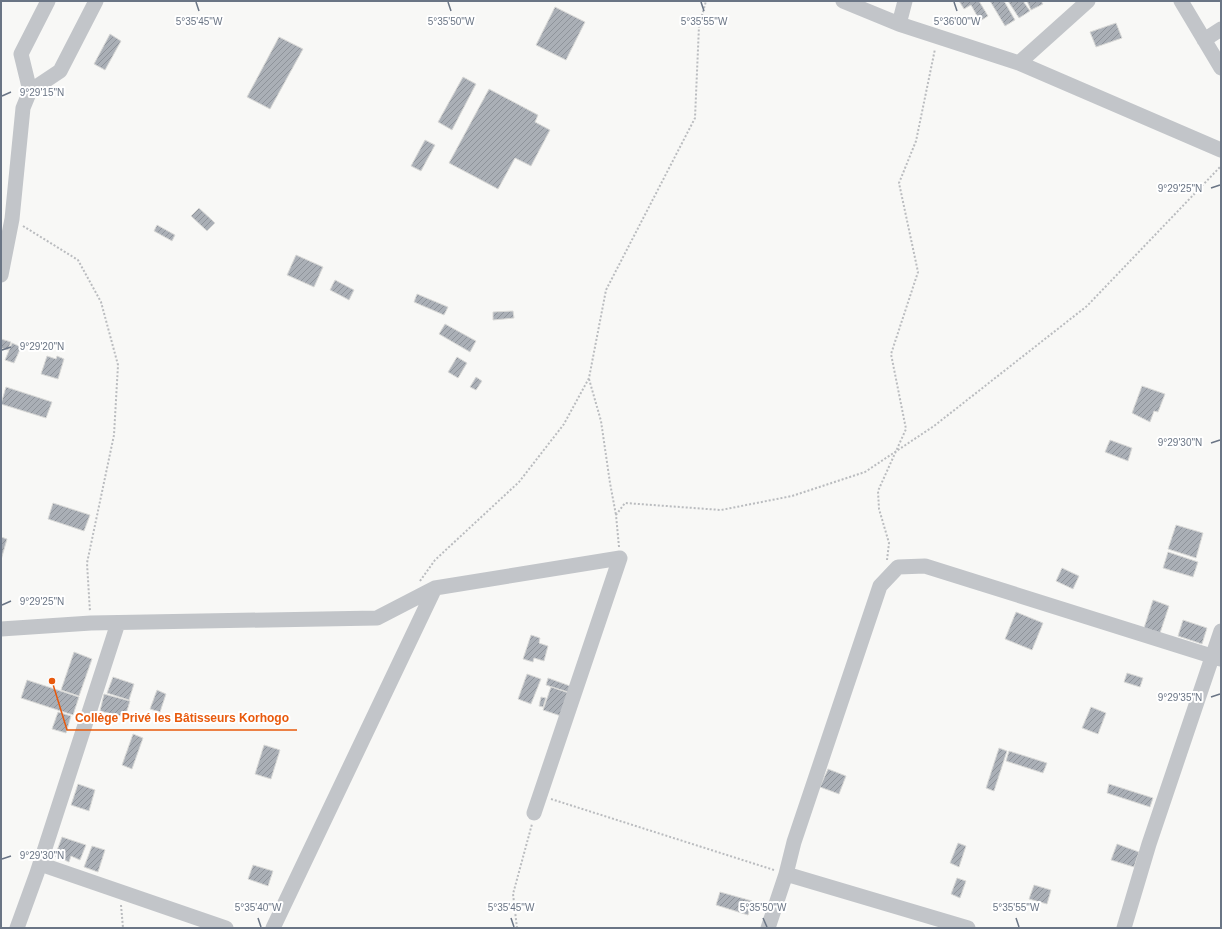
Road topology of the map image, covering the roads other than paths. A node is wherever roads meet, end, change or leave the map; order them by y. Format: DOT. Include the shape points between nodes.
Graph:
graph roads {
  1 [pos="48,1"];
  2 [pos="96,1"];
  3 [pos="843,1"];
  4 [pos="905,1"];
  5 [pos="1088,1"];
  6 [pos="1181,1"];
  7 [pos="899,24"];
  8 [pos="1221,30"];
  9 [pos="1204,40"];
  10 [pos="1020,63"];
  11 [pos="1221,68"];
  12 [pos="30,91"];
  13 [pos="1221,150"];
  14 [pos="1,275"];
  15 [pos="435,588"];
  16 [pos="118,623"];
  17 [pos="1,629"];
  18 [pos="1221,631"];
  19 [pos="1217,658"];
  20 [pos="534,813"];
  21 [pos="40,864"];
  22 [pos="786,874"];
  23 [pos="17,928"];
  24 [pos="226,928"];
  25 [pos="273,928"];
  26 [pos="768,928"];
  27 [pos="968,928"];
  28 [pos="1124,928"];
  1 -- 12 [label="street" via="21,54"];
  2 -- 12 [label="street" via="60,71"];
  3 -- 7 [label="street"];
  4 -- 7 [label="street"];
  5 -- 10 [label="street"];
  6 -- 9 [label="street"];
  7 -- 10 [label="street"];
  8 -- 9 [label="street"];
  9 -- 11 [label="street"];
  10 -- 13 [label="street"];
  12 -- 14 [label="street" via="23,108 12,219"];
  15 -- 16 [label="street" via="377,618"];
  15 -- 20 [label="street" via="620,558"];
  15 -- 25 [label="street"];
  16 -- 17 [label="street"];
  16 -- 21 [label="street"];
  18 -- 19 [label="street"];
  19 -- 22 [label="street" via="925,566 898,567 880,586 794,842"];
  19 -- 28 [label="street" via="1149,844"];
  21 -- 23 [label="street"];
  21 -- 24 [label="street"];
  22 -- 26 [label="street"];
  22 -- 27 [label="street"];
}
